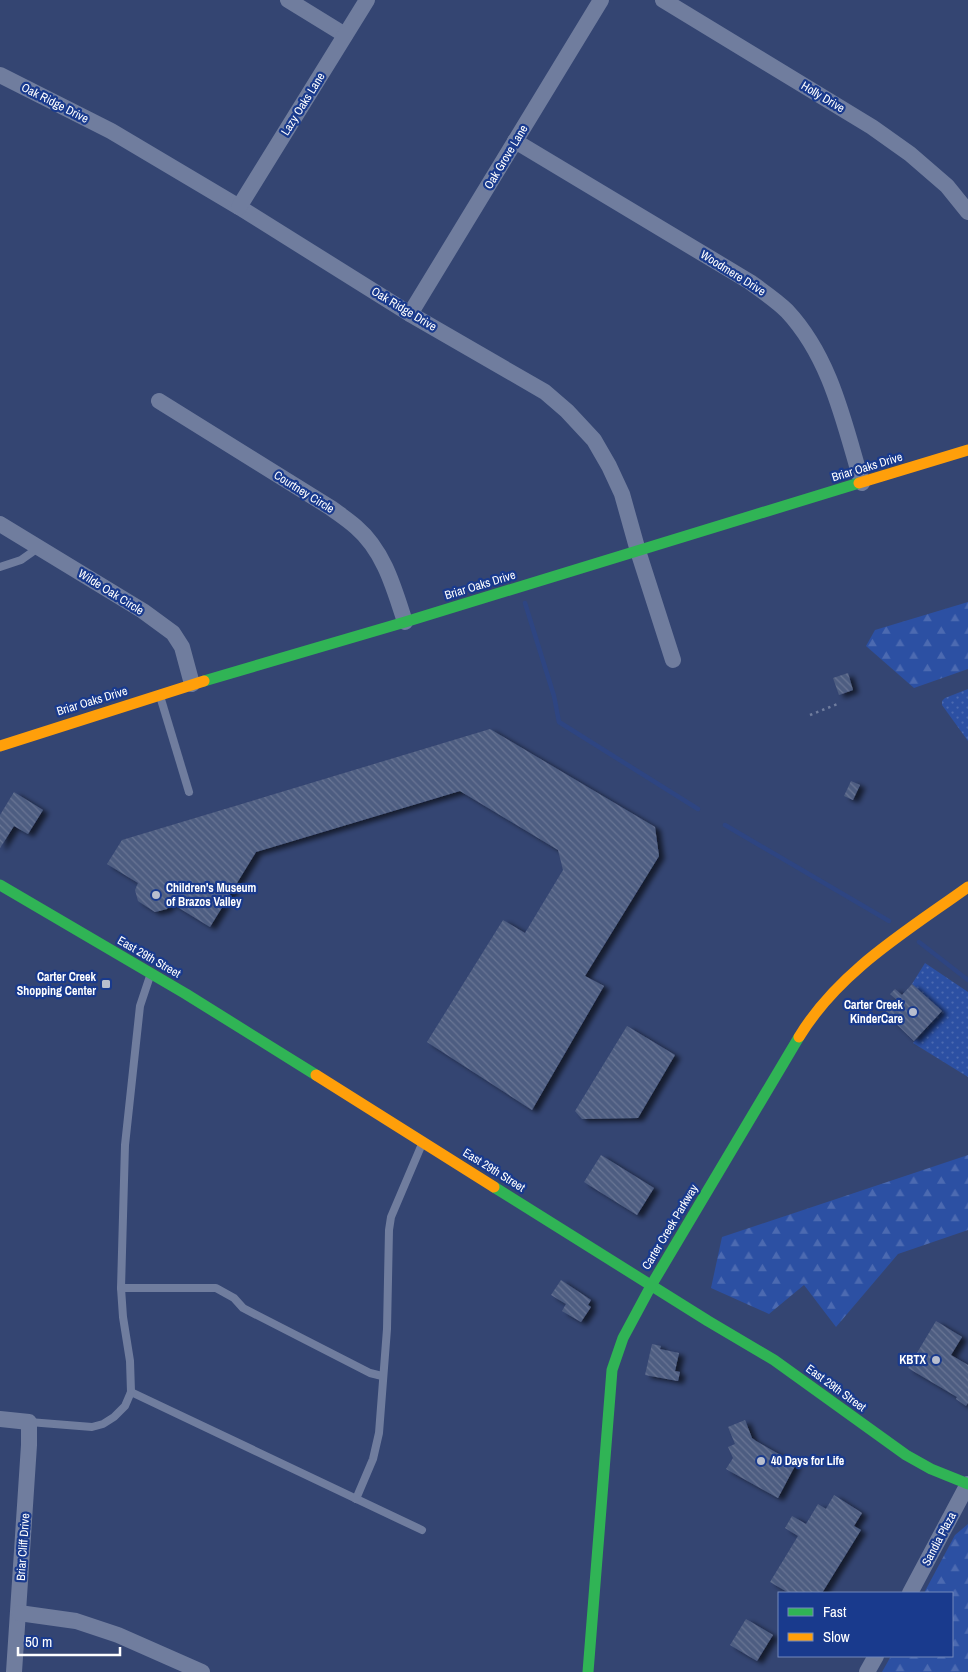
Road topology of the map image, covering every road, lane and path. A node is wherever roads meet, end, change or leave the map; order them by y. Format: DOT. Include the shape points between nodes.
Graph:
graph roads {
  1 [pos="288,0"];
  2 [pos="366,0"];
  3 [pos="601,0"];
  4 [pos="663,0"];
  5 [pos="346,35"];
  6 [pos="0,75"];
  7 [pos="515,141"];
  8 [pos="239,207"];
  9 [pos="968,212"];
  10 [pos="410,314"];
  11 [pos="159,401"];
  12 [pos="968,450"];
  13 [pos="862,483"];
  14 [pos="0,524"];
  15 [pos="39,548"];
  16 [pos="638,551"];
  17 [pos="0,567"];
  18 [pos="405,622"];
  19 [pos="673,660"];
  20 [pos="192,684"];
  21 [pos="160,694"];
  22 [pos="840,703"];
  23 [pos="810,715"];
  24 [pos="0,746"];
  25 [pos="189,792"];
  26 [pos="0,885"];
  27 [pos="968,888"];
  28 [pos="150,974"];
  29 [pos="423,1142"];
  30 [pos="652,1284"];
  31 [pos="121,1288"];
  32 [pos="382,1376"];
  33 [pos="131,1392"];
  34 [pos="0,1419"];
  35 [pos="29,1422"];
  36 [pos="968,1484"];
  37 [pos="356,1499"];
  38 [pos="422,1530"];
  39 [pos="911,1592"];
  40 [pos="19,1612"];
  41 [pos="875,1657"];
  42 [pos="14,1672"];
  43 [pos="202,1672"];
  44 [pos="588,1672"];
  45 [pos="867,1672"];
  1 -- 5 [label="street"];
  2 -- 5 [label="street, Lazy Oaks Lane"];
  3 -- 7 [label="street, Oak Grove Lane"];
  4 -- 9 [label="street, Holly Drive" via="880,132 947,186"];
  5 -- 8 [label="street, Lazy Oaks Lane"];
  6 -- 8 [label="street, Oak Ridge Drive" via="112,131"];
  7 -- 10 [label="street, Oak Grove Lane"];
  7 -- 13 [label="street, Woodmere Drive" via="750,282 786,310 821,358"];
  8 -- 10 [label="street, Oak Ridge Drive"];
  10 -- 16 [label="street, Oak Ridge Drive" via="545,392 567,411 594,440 609,466 622,494"];
  11 -- 18 [label="street, Courtney Circle" via="331,508 357,528 389,571"];
  12 -- 13 [label="street, Briar Oaks Drive"];
  13 -- 16 [label="street, Briar Oaks Drive"];
  14 -- 15 [label="street, Wilde Oak Circle"];
  15 -- 17 [label="lane"];
  15 -- 20 [label="street, Wilde Oak Circle" via="143,611 173,633 182,647"];
  16 -- 18 [label="street, Briar Oaks Drive"];
  16 -- 19 [label="street, Oak Ridge Drive"];
  18 -- 20 [label="street, Briar Oaks Drive"];
  20 -- 21 [label="street, Briar Oaks Drive"];
  21 -- 24 [label="street, Briar Oaks Drive"];
  21 -- 25 [label="lane"];
  22 -- 23 [label="path"];
  26 -- 28 [label="street, East 29th Street"];
  27 -- 30 [label="street, Carter Creek Parkway" via="869,958 830,994 802,1032"];
  28 -- 29 [label="street, East 29th Street"];
  28 -- 31 [label="lane" via="140,1006 125,1144"];
  29 -- 30 [label="street, East 29th Street"];
  29 -- 32 [label="lane" via="391,1217"];
  30 -- 36 [label="street, East 29th Street" via="774,1360 906,1455"];
  30 -- 44 [label="street, Carter Creek Parkway" via="623,1338 612,1370"];
  31 -- 32 [label="lane" via="216,1288 234,1298 243,1308 370,1373"];
  31 -- 33 [label="lane"];
  32 -- 37 [label="lane" via="377,1447"];
  33 -- 35 [label="lane" via="125,1406 103,1424 92,1427"];
  33 -- 37 [label="lane"];
  34 -- 35 [label="street"];
  35 -- 40 [label="street, Briar Cliff Drive"];
  36 -- 39 [label="street, Sandia Plaza"];
  37 -- 38 [label="lane"];
  40 -- 42 [label="street, Briar Cliff Drive"];
  40 -- 43 [label="street" via="76,1621 118,1634"];
  41 -- 45 [label="street"];
}
